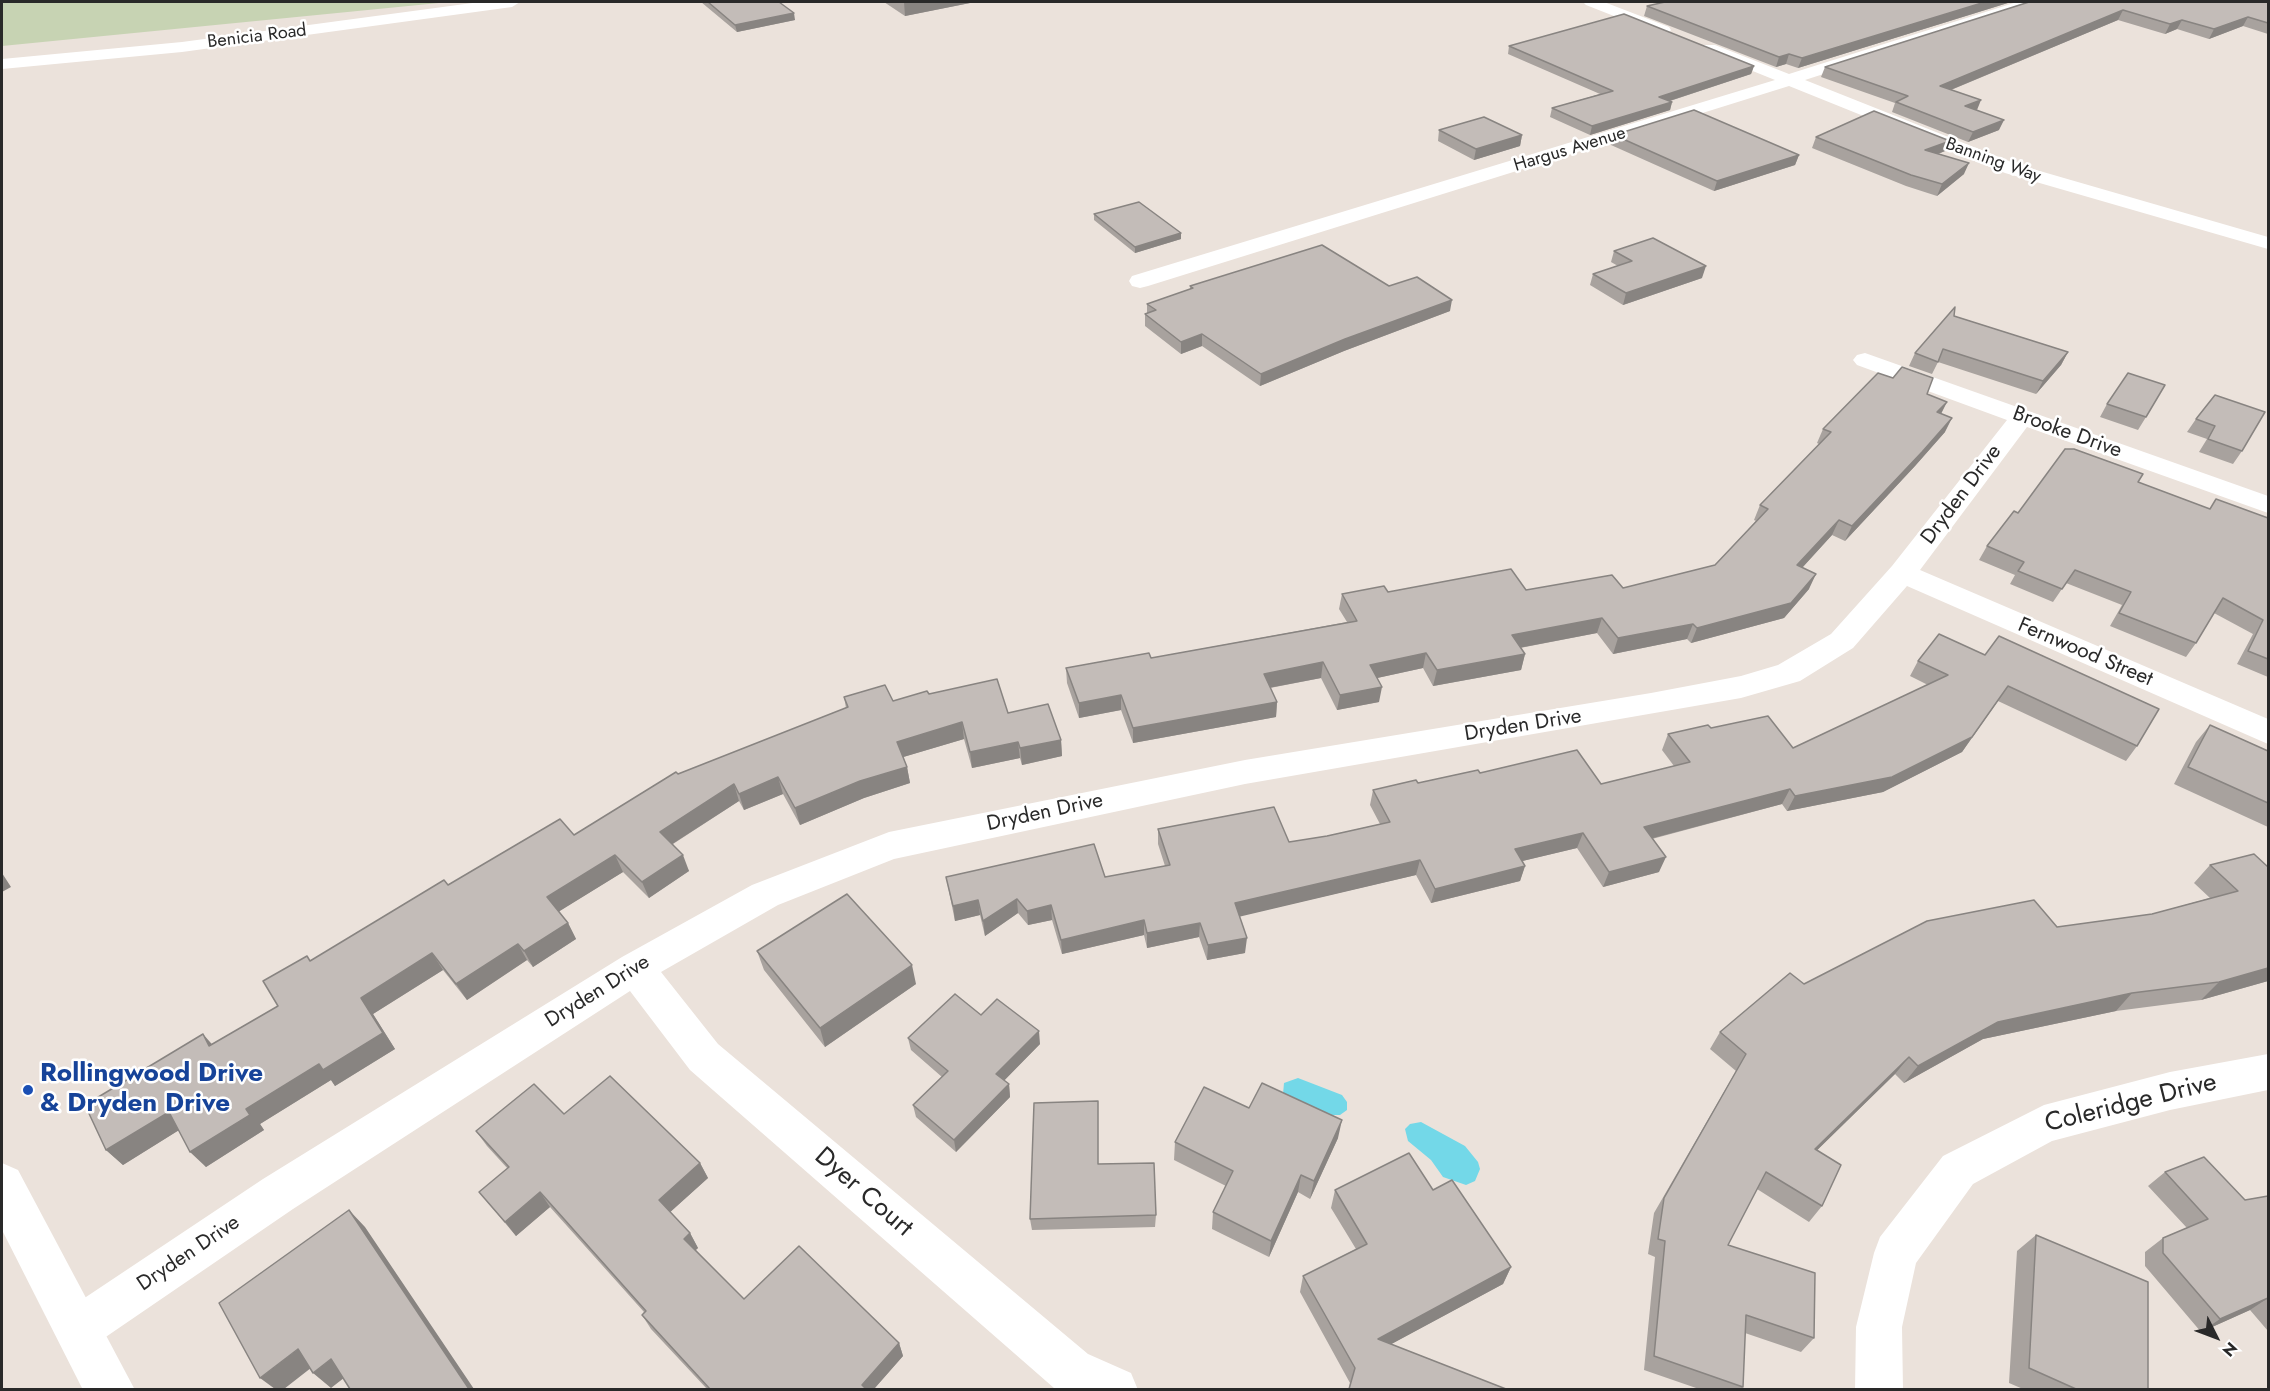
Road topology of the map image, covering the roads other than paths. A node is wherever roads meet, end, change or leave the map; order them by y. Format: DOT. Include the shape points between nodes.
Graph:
graph roads {
  1 [pos="512,2"];
  2 [pos="1591,2"];
  3 [pos="2031,2"];
  4 [pos="2,64"];
  5 [pos="1788,80"];
  6 [pos="2268,243"];
  7 [pos="1140,281"];
  8 [pos="1865,360"];
  9 [pos="2022,417"];
  10 [pos="2268,505"];
  11 [pos="1902,573"];
  12 [pos="2268,732"];
  13 [pos="634,968"];
  14 [pos="2268,1072"];
  15 [pos="2,1185"];
  16 [pos="78,1329"];
  17 [pos="110,1389"];
  18 [pos="1114,1389"];
  19 [pos="1879,1389"];
  1 -- 4 [label="main road, Benicia Road" via="182,47"];
  2 -- 5 [label="street, Banning Way"];
  3 -- 5 [label="street, Hargus Avenue"];
  5 -- 6 [label="street, Banning Way" via="2012,169"];
  5 -- 7 [label="street, Hargus Avenue"];
  8 -- 9 [label="street, Brooke Drive"];
  9 -- 10 [label="street, Brooke Drive"];
  9 -- 11 [label="street, Dryden Drive"];
  11 -- 12 [label="street, Fernwood Street"];
  11 -- 13 [label="street, Dryden Drive" via="1842,641 1789,673 1741,687 1651,704 1245,772 889,846 765,895"];
  13 -- 16 [label="street, Dryden Drive" via="278,1194"];
  13 -- 18 [label="street, Dyer Court" via="704,1057 1071,1371"];
  14 -- 19 [label="street, Coleridge Drive" via="2170,1091 2044,1124 1958,1170 1896,1253 1879,1327"];
  15 -- 16 [label="main road"];
  16 -- 17 [label="main road"];
}
